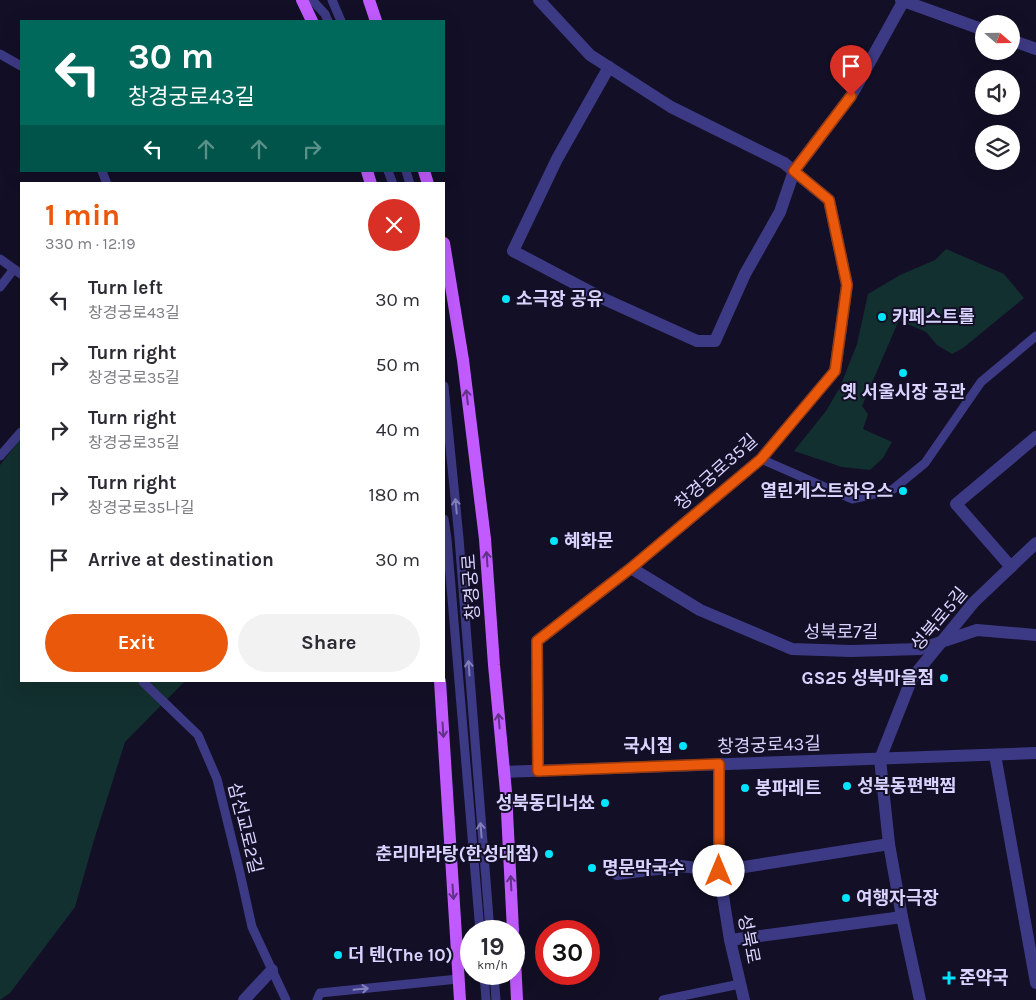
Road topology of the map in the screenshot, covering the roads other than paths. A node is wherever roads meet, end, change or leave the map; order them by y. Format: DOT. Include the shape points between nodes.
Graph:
graph roads {
  1 [pos="302,0"];
  2 [pos="312,0"];
  3 [pos="332,0"];
  4 [pos="369,0"];
  5 [pos="539,0"];
  6 [pos="903,0"];
  7 [pos="312,20"];
  8 [pos="328,20"];
  9 [pos="341,20"];
  10 [pos="376,20"];
  11 [pos="975,27"];
  12 [pos="1020,43"];
  13 [pos="1036,49"];
  14 [pos="0,54"];
  15 [pos="20,65"];
  16 [pos="609,67"];
  17 [pos="794,171"];
  18 [pos="445,249"];
  19 [pos="0,259"];
  20 [pos="18,271"];
  21 [pos="0,286"];
  22 [pos="1036,336"];
  23 [pos="445,396"];
  24 [pos="20,433"];
  25 [pos="1036,437"];
  26 [pos="0,456"];
  27 [pos="761,459"];
  28 [pos="445,526"];
  29 [pos="1036,543"];
  30 [pos="1011,567"];
  31 [pos="631,568"];
  32 [pos="1036,635"];
  33 [pos="942,642"];
  34 [pos="143,682"];
  35 [pos="440,682"];
  36 [pos="1036,753"];
  37 [pos="995,755"];
  38 [pos="880,759"];
  39 [pos="719,764"];
  40 [pos="538,771"];
  41 [pos="504,772"];
  42 [pos="890,844"];
  43 [pos="719,871"];
  44 [pos="618,874"];
  45 [pos="902,917"];
  46 [pos="479,920"];
  47 [pos="489,920"];
  48 [pos="512,920"];
  49 [pos="730,940"];
  50 [pos="272,970"];
  51 [pos="458,979"];
  52 [pos="1036,983"];
  53 [pos="740,984"];
  54 [pos="485,985"];
  55 [pos="495,985"];
  56 [pos="516,985"];
  57 [pos="244,1000"];
  58 [pos="286,1000"];
  59 [pos="317,1000"];
  60 [pos="460,1000"];
  61 [pos="486,1000"];
  62 [pos="496,1000"];
  63 [pos="517,1000"];
  64 [pos="663,1000"];
  65 [pos="744,1000"];
  66 [pos="920,1000"];
  1 -- 7 [label="main road"];
  2 -- 8 [label="lane"];
  3 -- 9 [label="lane"];
  4 -- 10 [label="main road"];
  5 -- 16 [label="street, 창경궁로35길" via="590,55"];
  6 -- 11 [label="street"];
  6 -- 17 [label="street" via="851,96"];
  12 -- 13 [label="street"];
  14 -- 15 [label="lane"];
  16 -- 17 [label="street, 창경궁로35길" via="670,107 784,163"];
  16 -- 17 [label="street" via="557,159 512,251 604,299 697,341 715,341 780,212"];
  17 -- 27 [label="street, 창경궁로35길" via="829,200 847,285 835,371"];
  41 -- 18 [label="main road, 창경궁로, one-way" via="485,539 463,360"];
  19 -- 20 [label="lane"];
  20 -- 21 [label="lane"];
  22 -- 27 [label="lane" via="981,382 925,463 892,490 852,499"];
  47 -- 23 [label="lane, one-way"];
  24 -- 26 [label="lane"];
  25 -- 30 [label="street" via="956,504"];
  27 -- 31 [label="street, 창경궁로35길"];
  28 -- 46 [label="lane"];
  29 -- 30 [label="street, 성북로5길"];
  30 -- 33 [label="street, 성북로5길" via="974,602"];
  31 -- 33 [label="street, 성북로7길" via="700,610 792,649 920,649"];
  31 -- 40 [label="street, 창경궁로35길" via="537,641"];
  32 -- 33 [label="street, 성북로7길" via="977,630"];
  33 -- 38 [label="street, 성북로5길" via="912,678"];
  34 -- 50 [label="lane, 삼선교로2길" via="198,735 217,779 252,927"];
  35 -- 51 [label="main road, one-way"];
  36 -- 37 [label="street, 창경궁로43길"];
  37 -- 38 [label="street, 창경궁로43길"];
  37 -- 52 [label="street"];
  38 -- 39 [label="street, 창경궁로43길"];
  38 -- 42 [label="street, 성북로5길"];
  39 -- 40 [label="street, 창경궁로43길"];
  39 -- 43 [label="street, 성북로"];
  40 -- 41 [label="street, 창경궁로43길"];
  48 -- 41 [label="main road, 창경궁로, one-way"];
  42 -- 43 [label="street"];
  42 -- 45 [label="street, 성북로5길"];
  43 -- 44 [label="street" via="681,866"];
  43 -- 49 [label="street, 성북로"];
  45 -- 49 [label="street"];
  45 -- 66 [label="street, 성북로5길"];
  49 -- 53 [label="street, 성북로"];
  50 -- 57 [label="street"];
  50 -- 58 [label="lane, 삼선교로2길"];
  59 -- 51 [label="lane, one-way" via="320,993"];
  51 -- 60 [label="main road"];
  53 -- 64 [label="lane, 성북로"];
  53 -- 65 [label="street, 성북로"];
  54 -- 61 [label="lane"];
  55 -- 62 [label="lane"];
  56 -- 63 [label="main road"];
}
